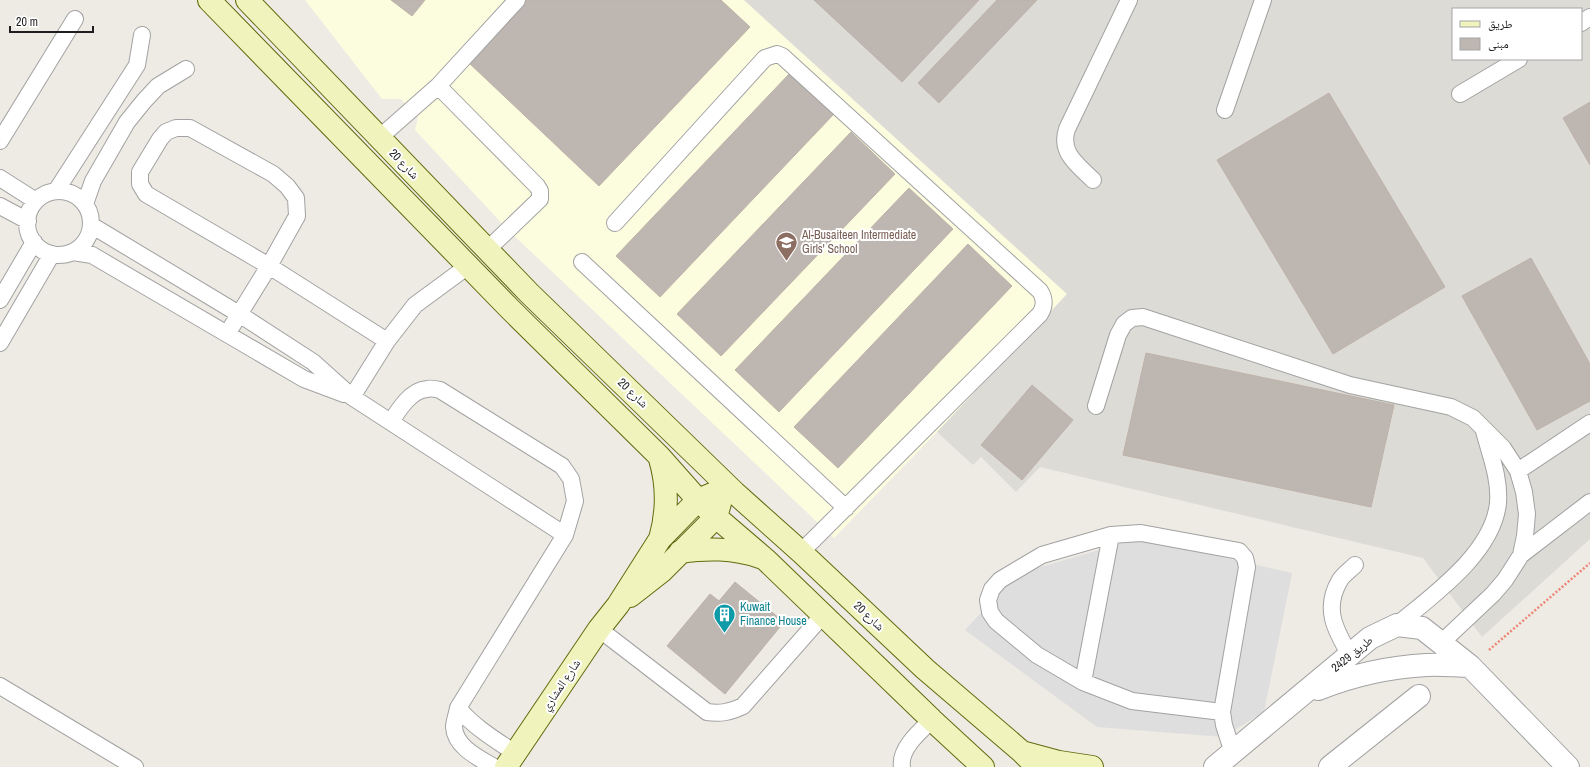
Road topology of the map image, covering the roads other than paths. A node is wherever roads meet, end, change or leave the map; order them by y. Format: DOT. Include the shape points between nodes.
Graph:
graph roads {
  1 [pos="205,0"];
  2 [pos="247,0"];
  3 [pos="517,0"];
  4 [pos="1129,0"];
  5 [pos="1263,0"];
  6 [pos="75,19"];
  7 [pos="142,35"];
  8 [pos="1517,60"];
  9 [pos="186,69"];
  10 [pos="438,86"];
  11 [pos="1460,94"];
  12 [pos="1225,110"];
  13 [pos="379,138"];
  14 [pos="0,141"];
  15 [pos="0,178"];
  16 [pos="1093,180"];
  17 [pos="56,191"];
  18 [pos="36,201"];
  19 [pos="85,204"];
  20 [pos="0,206"];
  21 [pos="28,221"];
  22 [pos="615,223"];
  23 [pos="91,225"];
  24 [pos="34,242"];
  25 [pos="487,250"];
  26 [pos="73,252"];
  27 [pos="52,254"];
  28 [pos="582,262"];
  29 [pos="268,266"];
  30 [pos="468,266"];
  31 [pos="0,300"];
  32 [pos="239,314"];
  33 [pos="227,334"];
  34 [pos="387,341"];
  35 [pos="0,343"];
  36 [pos="352,397"];
  37 [pos="1096,406"];
  38 [pos="391,422"];
  39 [pos="1590,423"];
  40 [pos="1483,428"];
  41 [pos="659,456"];
  42 [pos="1518,471"];
  43 [pos="725,488"];
  44 [pos="698,500"];
  45 [pos="1590,502"];
  46 [pos="846,508"];
  47 [pos="716,517"];
  48 [pos="565,535"];
  49 [pos="1112,535"];
  50 [pos="660,539"];
  51 [pos="680,552"];
  52 [pos="801,552"];
  53 [pos="1521,555"];
  54 [pos="765,559"];
  55 [pos="1355,565"];
  56 [pos="618,605"];
  57 [pos="823,615"];
  58 [pos="1397,625"];
  59 [pos="599,629"];
  60 [pos="1441,643"];
  61 [pos="1350,655"];
  62 [pos="1470,666"];
  63 [pos="1083,682"];
  64 [pos="0,686"];
  65 [pos="1304,694"];
  66 [pos="1419,696"];
  67 [pos="458,708"];
  68 [pos="1222,712"];
  69 [pos="932,720"];
  70 [pos="1233,753"];
  71 [pos="510,760"];
  72 [pos="1030,760"];
  73 [pos="1562,765"];
  74 [pos="135,767"];
  75 [pos="494,767"];
  76 [pos="902,767"];
  77 [pos="984,767"];
  78 [pos="1092,767"];
  79 [pos="1216,767"];
  80 [pos="1330,767"];
  1 -- 30 [label="main road, شارع 20"];
  2 -- 13 [label="main road, شارع 20"];
  3 -- 10 [label="lane"];
  4 -- 16 [label="lane" via="1064,136 1068,154"];
  5 -- 12 [label="lane"];
  6 -- 14 [label="lane"];
  7 -- 17 [label="lane" via="137,65"];
  8 -- 11 [label="lane"];
  9 -- 19 [label="lane" via="158,86 127,122 93,181"];
  10 -- 13 [label="lane"];
  10 -- 25 [label="lane" via="539,188 541,194 540,199"];
  13 -- 25 [label="main road, شارع 20"];
  15 -- 18 [label="lane"];
  17 -- 18 [label="lane" via="45,194"];
  17 -- 19 [label="lane" via="78,196"];
  18 -- 21 [label="lane" via="30,210"];
  19 -- 23 [label="lane" via="90,214"];
  20 -- 21 [label="lane"];
  21 -- 24 [label="lane" via="29,232"];
  22 -- 46 [label="lane" via="765,58 777,54 1040,291 1044,300 1040,314"];
  23 -- 26 [label="lane" via="89,236 83,245"];
  23 -- 32 [label="lane"];
  24 -- 27 [label="lane" via="42,250"];
  24 -- 31 [label="lane"];
  25 -- 43 [label="main road, شارع 20"];
  26 -- 27 [label="lane" via="63,255"];
  26 -- 33 [label="lane" via="92,255"];
  27 -- 35 [label="lane"];
  28 -- 46 [label="lane"];
  29 -- 29 [label="lane" via="297,216 296,198 287,186 273,174 190,128 176,128 166,132 140,172 140,184 146,194"];
  29 -- 32 [label="lane"];
  29 -- 34 [label="lane"];
  30 -- 34 [label="lane" via="415,305"];
  30 -- 41 [label="main road, شارع 20"];
  32 -- 33 [label="lane"];
  32 -- 36 [label="lane" via="313,362"];
  33 -- 36 [label="lane" via="304,380"];
  34 -- 36 [label="lane"];
  36 -- 38 [label="lane"];
  37 -- 40 [label="lane" via="1118,335 1124,324 1132,318 1143,317 1350,385 1451,407 1472,418"];
  38 -- 48 [label="lane"];
  38 -- 48 [label="lane" via="405,401 414,395 426,388 440,390 562,466 571,479 575,501"];
  39 -- 42 [label="lane"];
  40 -- 42 [label="lane" via="1503,448"];
  40 -- 58 [label="lane" via="1498,487 1498,503 1490,531 1469,560 1444,586"];
  41 -- 44 [label="main road, شارع 20"];
  41 -- 50 [label="main road" via="667,497"];
  42 -- 53 [label="lane" via="1524,492 1526,514"];
  43 -- 44 [label="main road, شارع المشاري"];
  43 -- 47 [label="main road"];
  43 -- 52 [label="main road, شارع 20"];
  44 -- 47 [label="main road, شارع 20"];
  44 -- 50 [label="main road, شارع المشاري"];
  45 -- 53 [label="lane"];
  46 -- 52 [label="lane"];
  47 -- 51 [label="main road, شارع المشاري"];
  47 -- 54 [label="main road, شارع 20"];
  48 -- 67 [label="lane"];
  49 -- 63 [label="lane"];
  49 -- 63 [label="lane" via="1042,555 1000,580 992,589 988,600 990,612 996,621 1037,655"];
  49 -- 68 [label="lane" via="1141,533 1239,551 1245,558 1247,567"];
  50 -- 56 [label="main road, شارع المشاري"];
  51 -- 54 [label="main road" via="703,549 732,550"];
  51 -- 56 [label="main road, شارع المشاري" via="662,571"];
  52 -- 72 [label="main road, شارع 20" via="925,669"];
  53 -- 60 [label="lane" via="1493,594"];
  54 -- 57 [label="main road, شارع 20"];
  55 -- 61 [label="lane" via="1340,579 1332,598 1332,619"];
  56 -- 59 [label="main road, شارع المشاري"];
  57 -- 59 [label="lane" via="743,706 720,714 707,712"];
  57 -- 69 [label="main road, شارع 20"];
  58 -- 60 [label="street" via="1422,628"];
  58 -- 61 [label="street, طريق 2429" via="1370,638"];
  59 -- 71 [label="main road, شارع المشاري"];
  60 -- 62 [label="street"];
  61 -- 65 [label="street, طريق 2429"];
  62 -- 65 [label="street" via="1428,665 1385,670 1344,679"];
  62 -- 73 [label="street"];
  63 -- 68 [label="lane" via="1132,701"];
  64 -- 74 [label="lane"];
  65 -- 70 [label="street, طريق 2429"];
  66 -- 80 [label="street"];
  67 -- 71 [label="lane"];
  67 -- 75 [label="lane" via="454,727 456,736 467,750"];
  68 -- 70 [label="lane"];
  69 -- 76 [label="lane" via="902,757"];
  69 -- 77 [label="main road, شارع 20"];
  70 -- 79 [label="street, طريق 2429"];
  72 -- 78 [label="main road"];
}
